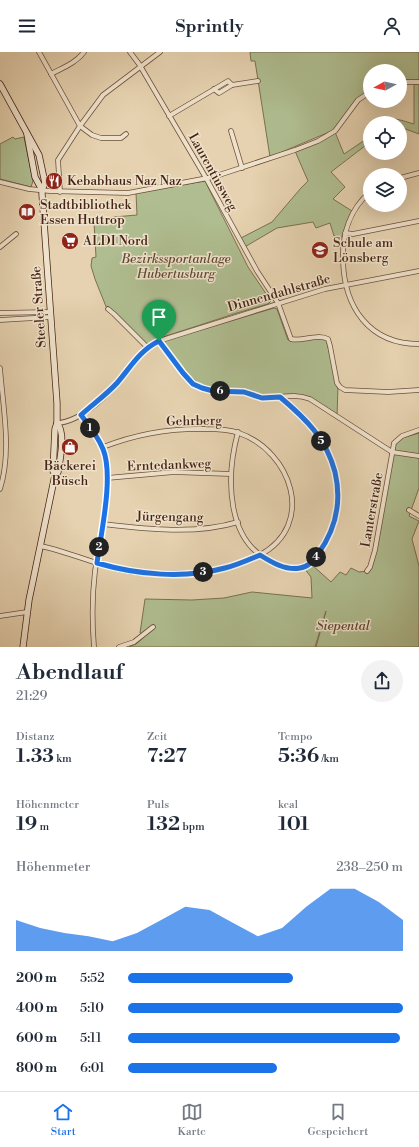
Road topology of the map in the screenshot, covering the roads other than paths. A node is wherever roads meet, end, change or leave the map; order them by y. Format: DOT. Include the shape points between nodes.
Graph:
graph roads {
  1 [pos="39,52"];
  2 [pos="84,52"];
  3 [pos="130,52"];
  4 [pos="160,52"];
  5 [pos="140,67"];
  6 [pos="51,74"];
  7 [pos="258,81"];
  8 [pos="407,82"];
  9 [pos="419,82"];
  10 [pos="0,84"];
  11 [pos="363,97"];
  12 [pos="169,116"];
  13 [pos="80,126"];
  14 [pos="231,131"];
  15 [pos="27,134"];
  16 [pos="126,134"];
  17 [pos="242,168"];
  18 [pos="419,173"];
  19 [pos="407,176"];
  20 [pos="206,178"];
  21 [pos="0,182"];
  22 [pos="42,190"];
  23 [pos="60,192"];
  24 [pos="363,200"];
  25 [pos="419,221"];
  26 [pos="346,233"];
  27 [pos="16,234"];
  28 [pos="0,247"];
  29 [pos="419,271"];
  30 [pos="345,285"];
  31 [pos="278,303"];
  32 [pos="108,310"];
  33 [pos="0,313"];
  34 [pos="50,314"];
  35 [pos="0,320"];
  36 [pos="159,341"];
  37 [pos="419,344"];
  38 [pos="148,348"];
  39 [pos="0,368"];
  40 [pos="419,390"];
  41 [pos="280,397"];
  42 [pos="81,415"];
  43 [pos="57,423"];
  44 [pos="419,430"];
  45 [pos="238,432"];
  46 [pos="103,447"];
  47 [pos="392,452"];
  48 [pos="419,456"];
  49 [pos="231,474"];
  50 [pos="107,478"];
  51 [pos="0,489"];
  52 [pos="408,510"];
  53 [pos="419,516"];
  54 [pos="238,522"];
  55 [pos="102,524"];
  56 [pos="40,546"];
  57 [pos="260,555"];
  58 [pos="97,563"];
  59 [pos="368,571"];
  60 [pos="27,612"];
  61 [pos="0,616"];
  62 [pos="153,627"];
  63 [pos="24,647"];
  64 [pos="94,647"];
  65 [pos="118,647"];
  1 -- 6 [label="street"];
  2 -- 6 [label="street" via="71,64"];
  3 -- 5 [label="street, Laurentiusweg"];
  4 -- 5 [label="street"];
  5 -- 12 [label="street, Laurentiusweg"];
  5 -- 13 [label="street" via="103,95"];
  6 -- 13 [label="street"];
  7 -- 12 [label="street" via="232,85 228,81"];
  8 -- 9 [label="street"];
  10 -- 15 [label="main road, Steeler Straße"];
  11 -- 17 [label="street" via="335,131 305,147"];
  12 -- 20 [label="street, Laurentiusweg"];
  13 -- 16 [label="street" via="101,138 121,138"];
  13 -- 23 [label="street" via="58,160"];
  14 -- 17 [label="street"];
  15 -- 22 [label="main road, Steeler Straße" via="35,177"];
  15 -- 22 [label="main road, Steeler Straße" via="35,145 42,163 45,183"];
  17 -- 20 [label="street"];
  18 -- 19 [label="street"];
  20 -- 23 [label="street" via="128,193"];
  20 -- 31 [label="street, Laurentiusweg" via="238,238"];
  21 -- 22 [label="street"];
  22 -- 23 [label="street"];
  22 -- 34 [label="main road, Steeler Straße"];
  24 -- 26 [label="street" via="354,210"];
  25 -- 26 [label="street" via="353,234"];
  26 -- 30 [label="street" via="343,256"];
  27 -- 28 [label="street"];
  29 -- 30 [label="street, Dinnendahlstraße"];
  30 -- 31 [label="street, Dinnendahlstraße"];
  30 -- 37 [label="street" via="355,310 374,331 396,341"];
  31 -- 36 [label="street, Dinnendahlstraße"];
  31 -- 40 [label="street, Laurentiusweg" via="291,338 328,339 336,380 342,389 367,392"];
  32 -- 38 [label="street"];
  33 -- 34 [label="street"];
  34 -- 35 [label="street"];
  34 -- 43 [label="main road, Steeler Straße"];
  36 -- 38 [label="street, Dinnendahlstraße"];
  36 -- 41 [label="street" via="193,384 213,391 244,392 262,398"];
  38 -- 42 [label="street, Dinnendahlstraße" via="112,388"];
  39 -- 51 [label="street" via="6,459"];
  41 -- 47 [label="street" via="295,396 310,400"];
  41 -- 57 [label="street" via="304,417 326,450 337,486 337,512 329,536 314,560 307,566 298,569 288,568"];
  42 -- 43 [label="street, Dinnendahlstraße"];
  42 -- 46 [label="street"];
  43 -- 56 [label="main road, Steeler Straße" via="61,429 58,472 55,475"];
  44 -- 47 [label="street" via="398,438"];
  45 -- 46 [label="street, Gehrberg" via="210,429 166,431 137,436"];
  45 -- 49 [label="street"];
  45 -- 57 [label="street, Gehrberg" via="262,444 274,456 284,471 291,493 291,513 285,530 274,544"];
  46 -- 50 [label="street"];
  47 -- 48 [label="street"];
  47 -- 59 [label="street, Lanterstraße" via="375,550"];
  49 -- 50 [label="street, Erntedankweg" via="174,472"];
  49 -- 54 [label="street" via="231,496"];
  50 -- 55 [label="street"];
  52 -- 53 [label="street"];
  54 -- 55 [label="street, Jürgengang" via="212,527 165,529"];
  54 -- 57 [label="street" via="246,540"];
  55 -- 58 [label="street"];
  56 -- 58 [label="street, Gehrberg"];
  56 -- 60 [label="main road, Steeler Straße"];
  57 -- 58 [label="street, Gehrberg" via="224,569 178,574 138,573"];
  58 -- 64 [label="street" via="93,599"];
  60 -- 61 [label="street"];
  60 -- 63 [label="main road, Steeler Straße"];
  62 -- 65 [label="street" via="134,642"];
}
